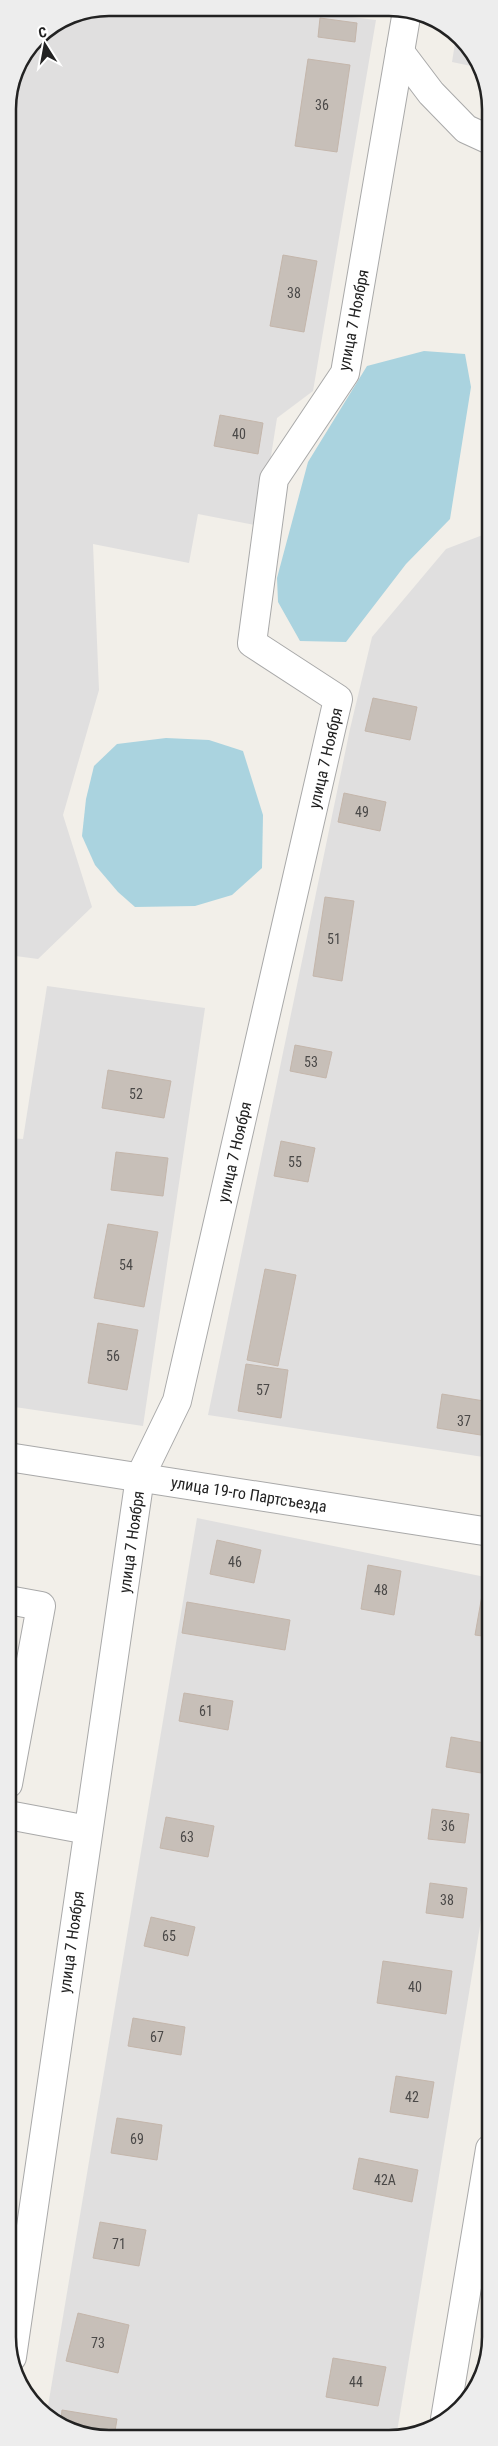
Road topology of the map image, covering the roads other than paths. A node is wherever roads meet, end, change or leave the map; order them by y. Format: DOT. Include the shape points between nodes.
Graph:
graph roads {
  1 [pos="406,18"];
  2 [pos="400,52"];
  3 [pos="482,136"];
  4 [pos="16,1459"];
  5 [pos="140,1477"];
  6 [pos="482,1531"];
  7 [pos="16,1601"];
  8 [pos="16,1741"];
  9 [pos="16,1816"];
  10 [pos="88,1830"];
  11 [pos="482,2197"];
  12 [pos="16,2329"];
  13 [pos="447,2410"];
  1 -- 2 [label="street, улица 7 Ноября"];
  2 -- 3 [label="street" via="430,93 466,129"];
  2 -- 5 [label="street, улица 7 Ноября" via="345,373 274,479 252,643 338,699 177,1401"];
  4 -- 5 [label="street, улица 19-го Партсъезда"];
  5 -- 6 [label="street, улица 19-го Партсъезда"];
  5 -- 10 [label="street, улица 7 Ноября"];
  7 -- 8 [label="street" via="41,1606"];
  9 -- 10 [label="street"];
  10 -- 12 [label="street, улица 7 Ноября"];
  11 -- 13 [label="street"];
}
